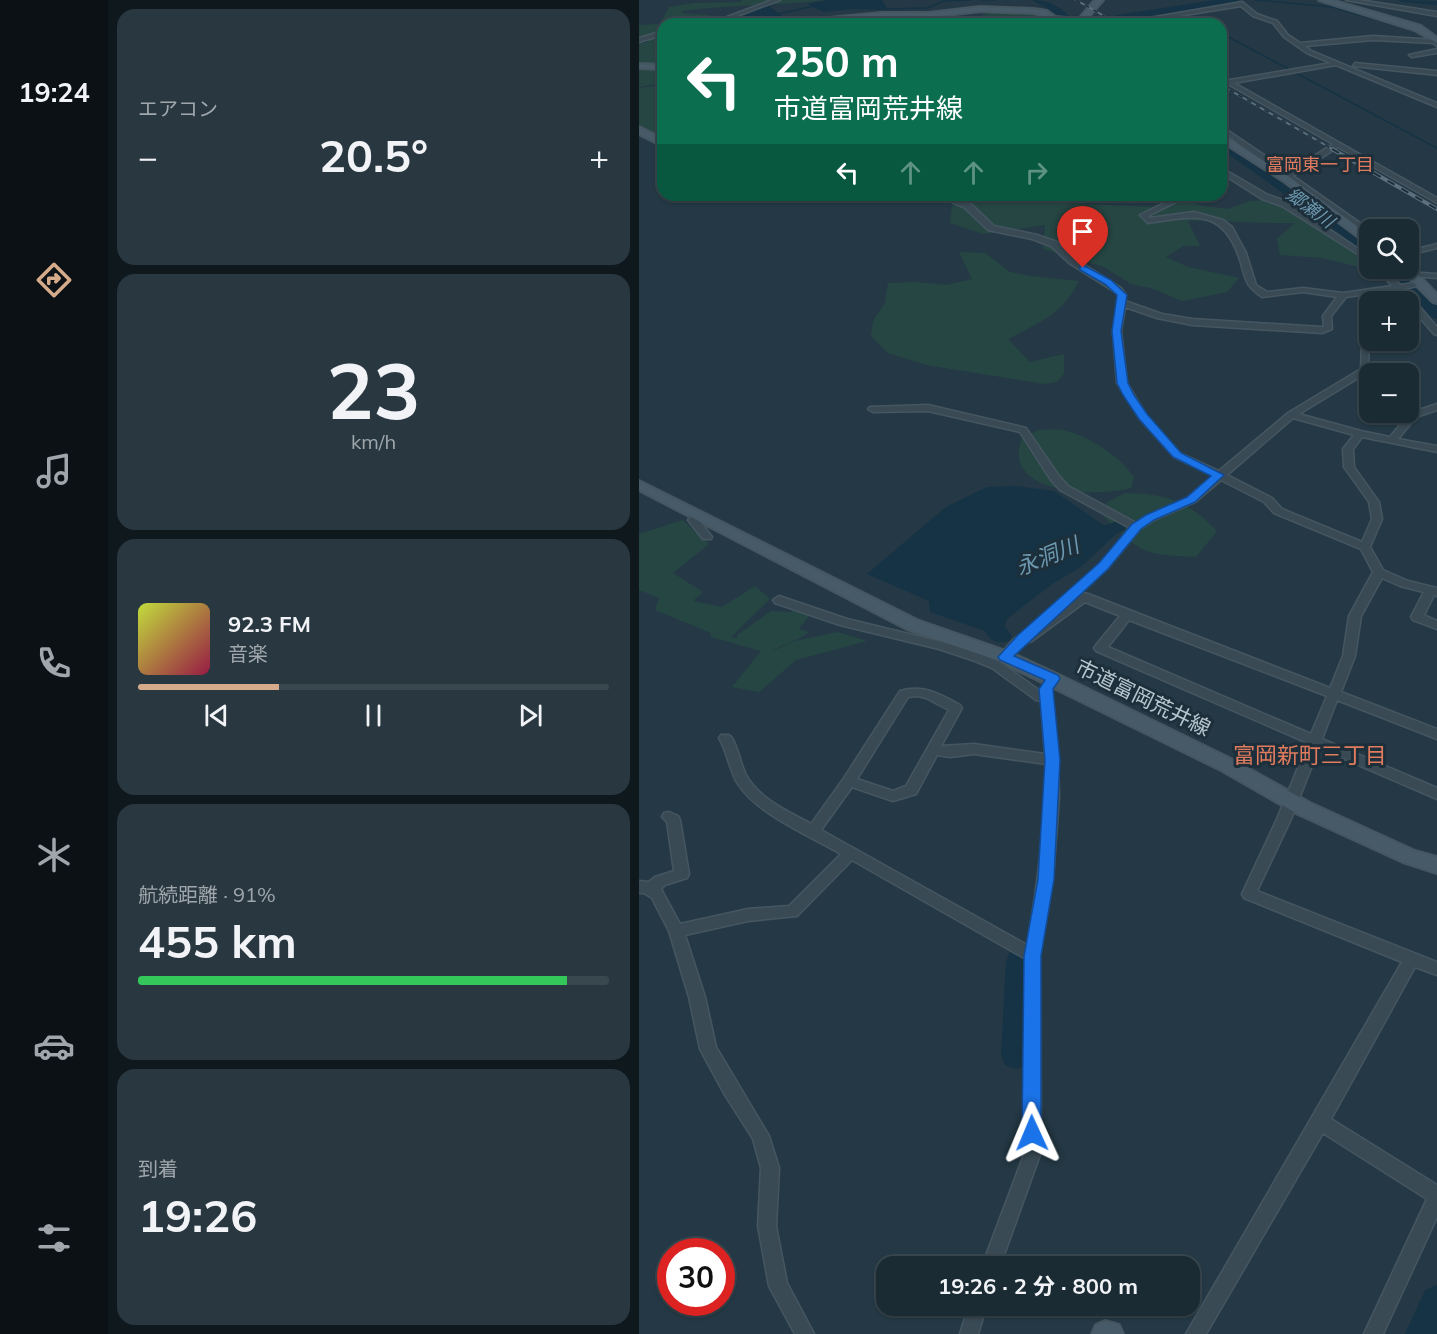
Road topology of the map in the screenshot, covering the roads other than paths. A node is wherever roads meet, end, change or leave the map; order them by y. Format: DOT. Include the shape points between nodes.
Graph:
graph roads {
  1 [pos="776,0"];
  2 [pos="1099,0"];
  3 [pos="1323,0"];
  4 [pos="1349,0"];
  5 [pos="1362,5"];
  6 [pos="1437,14"];
  7 [pos="727,18"];
  8 [pos="850,18"];
  9 [pos="1052,18"];
  10 [pos="1083,18"];
  11 [pos="1155,18"];
  12 [pos="657,35"];
  13 [pos="1433,39"];
  14 [pos="639,40"];
  15 [pos="1301,45"];
  16 [pos="1437,51"];
  17 [pos="1413,55"];
  18 [pos="1391,62"];
  19 [pos="1337,65"];
  20 [pos="639,66"];
  21 [pos="657,67"];
  22 [pos="1366,67"];
  23 [pos="1437,73"];
  24 [pos="1227,83"];
  25 [pos="1227,84"];
  26 [pos="1437,105"];
  27 [pos="639,130"];
  28 [pos="1227,132"];
  29 [pos="657,140"];
  30 [pos="1227,141"];
  31 [pos="1338,144"];
  32 [pos="1227,174"];
  33 [pos="1287,177"];
  34 [pos="955,201"];
  35 [pos="1174,201"];
  36 [pos="1437,201"];
  37 [pos="1359,225"];
  38 [pos="1359,232"];
  39 [pos="1437,246"];
  40 [pos="1419,250"];
  41 [pos="1359,252"];
  42 [pos="1419,273"];
  43 [pos="1437,276"];
  44 [pos="1390,279"];
  45 [pos="1414,279"];
  46 [pos="1419,284"];
  47 [pos="1396,287"];
  48 [pos="1393,291"];
  49 [pos="1343,295"];
  50 [pos="1437,300"];
  51 [pos="1122,303"];
  52 [pos="1437,332"];
  53 [pos="1366,351"];
  54 [pos="1437,407"];
  55 [pos="873,409"];
  56 [pos="1291,415"];
  57 [pos="1360,434"];
  58 [pos="1392,440"];
  59 [pos="1437,449"];
  60 [pos="1218,475"];
  61 [pos="639,485"];
  62 [pos="698,515"];
  63 [pos="1136,527"];
  64 [pos="707,537"];
  65 [pos="1365,548"];
  66 [pos="1379,572"];
  67 [pos="1434,591"];
  68 [pos="779,600"];
  69 [pos="1127,615"];
  70 [pos="1437,625"];
  71 [pos="1022,638"];
  72 [pos="1005,657"];
  73 [pos="1053,679"];
  74 [pos="1334,695"];
  75 [pos="1046,697"];
  76 [pos="1437,734"];
  77 [pos="725,738"];
  78 [pos="1315,743"];
  79 [pos="932,750"];
  80 [pos="1052,760"];
  81 [pos="849,781"];
  82 [pos="1437,794"];
  83 [pos="1291,800"];
  84 [pos="669,817"];
  85 [pos="813,831"];
  86 [pos="851,852"];
  87 [pos="1437,865"];
  88 [pos="645,888"];
  89 [pos="676,931"];
  90 [pos="1033,956"];
  91 [pos="1412,959"];
  92 [pos="1437,969"];
  93 [pos="1320,1122"];
  94 [pos="1437,1196"];
  95 [pos="995,1256"];
  96 [pos="975,1316"];
  97 [pos="805,1334"];
  98 [pos="969,1334"];
  99 [pos="1105,1334"];
  100 [pos="1110,1334"];
  101 [pos="1195,1334"];
  102 [pos="1373,1334"];
  1 -- 7 [label="street"];
  2 -- 10 [label="street"];
  3 -- 5 [label="street"];
  4 -- 5 [label="street"];
  5 -- 6 [label="street"];
  5 -- 13 [label="street"];
  8 -- 9 [label="street" via="980,9 1034,11"];
  11 -- 15 [label="street" via="1242,4 1255,15 1275,22 1286,36"];
  12 -- 14 [label="street"];
  13 -- 15 [label="street" via="1373,38"];
  15 -- 19 [label="street"];
  16 -- 17 [label="street"];
  18 -- 22 [label="street"];
  19 -- 22 [label="street"];
  19 -- 24 [label="street"];
  19 -- 26 [label="street"];
  20 -- 21 [label="street"];
  22 -- 23 [label="street"];
  25 -- 31 [label="street"];
  27 -- 29 [label="street"];
  28 -- 33 [label="street"];
  30 -- 33 [label="street"];
  31 -- 33 [label="street"];
  31 -- 36 [label="street"];
  32 -- 41 [label="street" via="1285,204"];
  33 -- 37 [label="street"];
  33 -- 38 [label="street"];
  34 -- 51 [label="street" via="968,206 991,228 1054,244 1072,261 1113,286 1122,295"];
  35 -- 49 [label="street" via="1144,215 1148,221 1194,214 1220,222 1229,229 1242,253 1252,286 1265,295 1303,290"];
  39 -- 40 [label="street"];
  42 -- 43 [label="street"];
  44 -- 47 [label="street"];
  45 -- 46 [label="street"];
  46 -- 47 [label="street"];
  46 -- 50 [label="street"];
  47 -- 48 [label="street"];
  47 -- 49 [label="street"];
  47 -- 52 [label="street"];
  49 -- 51 [label="street" via="1327,316 1327,329 1322,330 1184,321"];
  51 -- 60 [label="street" via="1117,331 1122,383 1128,395 1177,455"];
  53 -- 56 [label="street" via="1365,370"];
  54 -- 58 [label="street" via="1413,415"];
  55 -- 63 [label="street" via="928,408 1023,430 1064,488"];
  56 -- 57 [label="street"];
  56 -- 60 [label="street"];
  57 -- 58 [label="street"];
  57 -- 65 [label="street" via="1348,449 1349,467 1374,502 1377,519"];
  58 -- 59 [label="street"];
  60 -- 63 [label="street" via="1191,500"];
  60 -- 65 [label="street" via="1253,491 1278,511"];
  61 -- 62 [label="street, 市道富岡荒井線"];
  62 -- 64 [label="street" via="694,523"];
  62 -- 72 [label="street, 市道富岡荒井線" via="913,625"];
  63 -- 71 [label="street" via="1104,566"];
  65 -- 66 [label="street"];
  66 -- 67 [label="street" via="1404,584"];
  66 -- 74 [label="street" via="1355,616 1349,656"];
  67 -- 70 [label="street" via="1417,617"];
  68 -- 75 [label="street" via="844,622 979,658 996,665 1040,697"];
  69 -- 71 [label="street" via="1084,597 1028,638"];
  69 -- 74 [label="street"];
  69 -- 78 [label="street" via="1100,648"];
  71 -- 72 [label="street"];
  72 -- 73 [label="street, 市道富岡荒井線"];
  73 -- 75 [label="street"];
  73 -- 83 [label="street, 市道富岡荒井線"];
  74 -- 76 [label="street"];
  74 -- 78 [label="street"];
  75 -- 80 [label="street"];
  77 -- 85 [label="street" via="739,775 757,798"];
  78 -- 82 [label="street"];
  78 -- 83 [label="street"];
  79 -- 80 [label="street" via="974,749"];
  79 -- 81 [label="street" via="911,790 893,795"];
  79 -- 81 [label="street" via="956,708 914,690 904,694"];
  80 -- 90 [label="street" via="1046,879"];
  81 -- 85 [label="street"];
  83 -- 87 [label="street, 市道富岡荒井線" via="1354,833"];
  83 -- 91 [label="street" via="1249,894"];
  84 -- 88 [label="street" via="677,834 681,874"];
  85 -- 86 [label="street"];
  86 -- 89 [label="street" via="792,912 712,921"];
  86 -- 90 [label="street"];
  88 -- 89 [label="street" via="657,894"];
  89 -- 97 [label="street" via="708,1049 761,1136 770,1168 767,1226 778,1286"];
  90 -- 95 [label="street" via="1033,1152"];
  91 -- 92 [label="street"];
  91 -- 93 [label="street"];
  93 -- 94 [label="street"];
  93 -- 101 [label="street"];
  94 -- 102 [label="street"];
  96 -- 98 [label="street"];
  99 -- 100 [label="street"];
}
